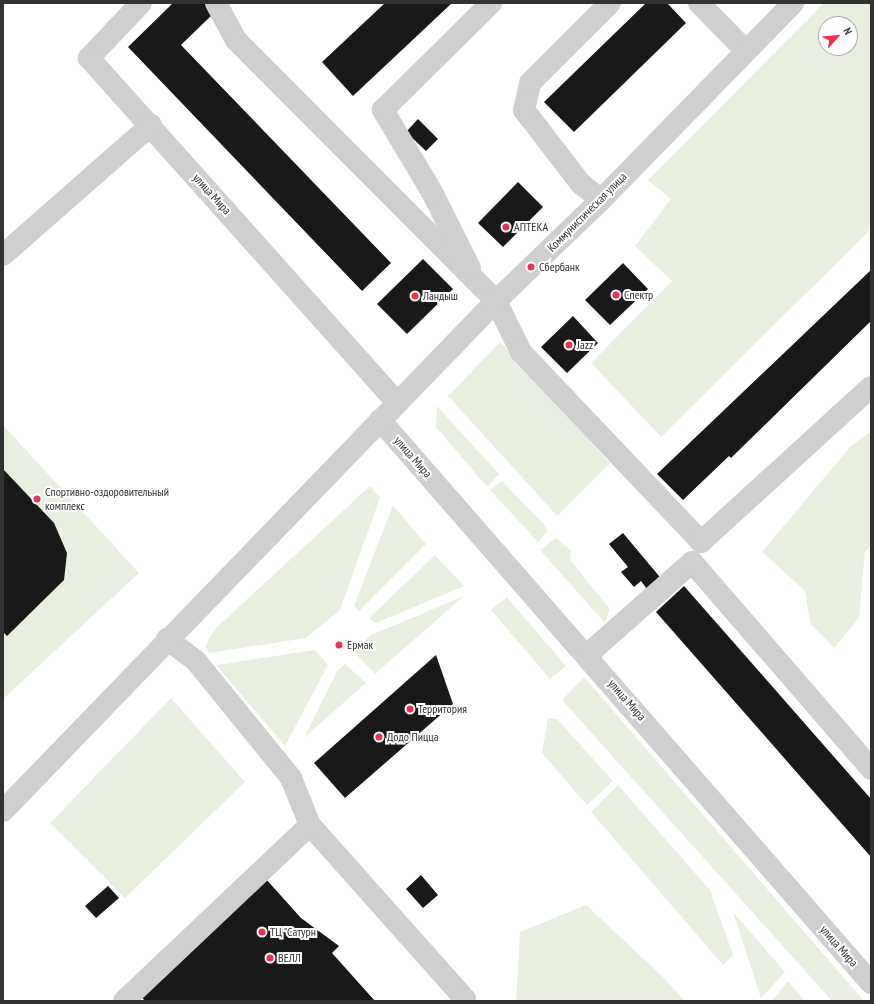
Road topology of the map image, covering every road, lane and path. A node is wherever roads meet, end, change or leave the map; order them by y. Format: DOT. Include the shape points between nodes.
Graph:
graph roads {
  1 [pos="141,3"];
  2 [pos="216,3"];
  3 [pos="491,3"];
  4 [pos="610,3"];
  5 [pos="699,3"];
  6 [pos="793,3"];
  7 [pos="745,50"];
  8 [pos="151,125"];
  9 [pos="601,200"];
  10 [pos="3,255"];
  11 [pos="479,286"];
  12 [pos="496,301"];
  13 [pos="871,387"];
  14 [pos="397,403"];
  15 [pos="380,420"];
  16 [pos="167,639"];
  17 [pos="587,655"];
  18 [pos="871,769"];
  19 [pos="3,811"];
  20 [pos="310,825"];
  21 [pos="871,983"];
  22 [pos="124,1001"];
  23 [pos="462,1001"];
  1 -- 8 [label="street, улица Мира" via="89,58"];
  2 -- 11 [label="street" via="236,40"];
  3 -- 11 [label="street" via="383,110 432,192"];
  4 -- 9 [label="street" via="530,83 524,110 581,184"];
  5 -- 7 [label="street"];
  6 -- 7 [label="street, Коммунистическая улица"];
  7 -- 9 [label="street, Коммунистическая улица"];
  8 -- 10 [label="street"];
  8 -- 14 [label="street, улица Мира"];
  9 -- 12 [label="street, Коммунистическая улица"];
  11 -- 12 [label="street"];
  12 -- 13 [label="street" via="521,352 701,542"];
  12 -- 14 [label="street, Коммунистическая улица"];
  14 -- 15 [label="street, Коммунистическая улица"];
  15 -- 16 [label="street, Коммунистическая улица"];
  15 -- 17 [label="street, улица Мира"];
  16 -- 19 [label="street, Коммунистическая улица"];
  16 -- 20 [label="street" via="196,661 291,778"];
  17 -- 18 [label="street" via="692,562"];
  17 -- 21 [label="street, улица Мира"];
  20 -- 22 [label="street"];
  20 -- 23 [label="street" via="465,999"];
}
